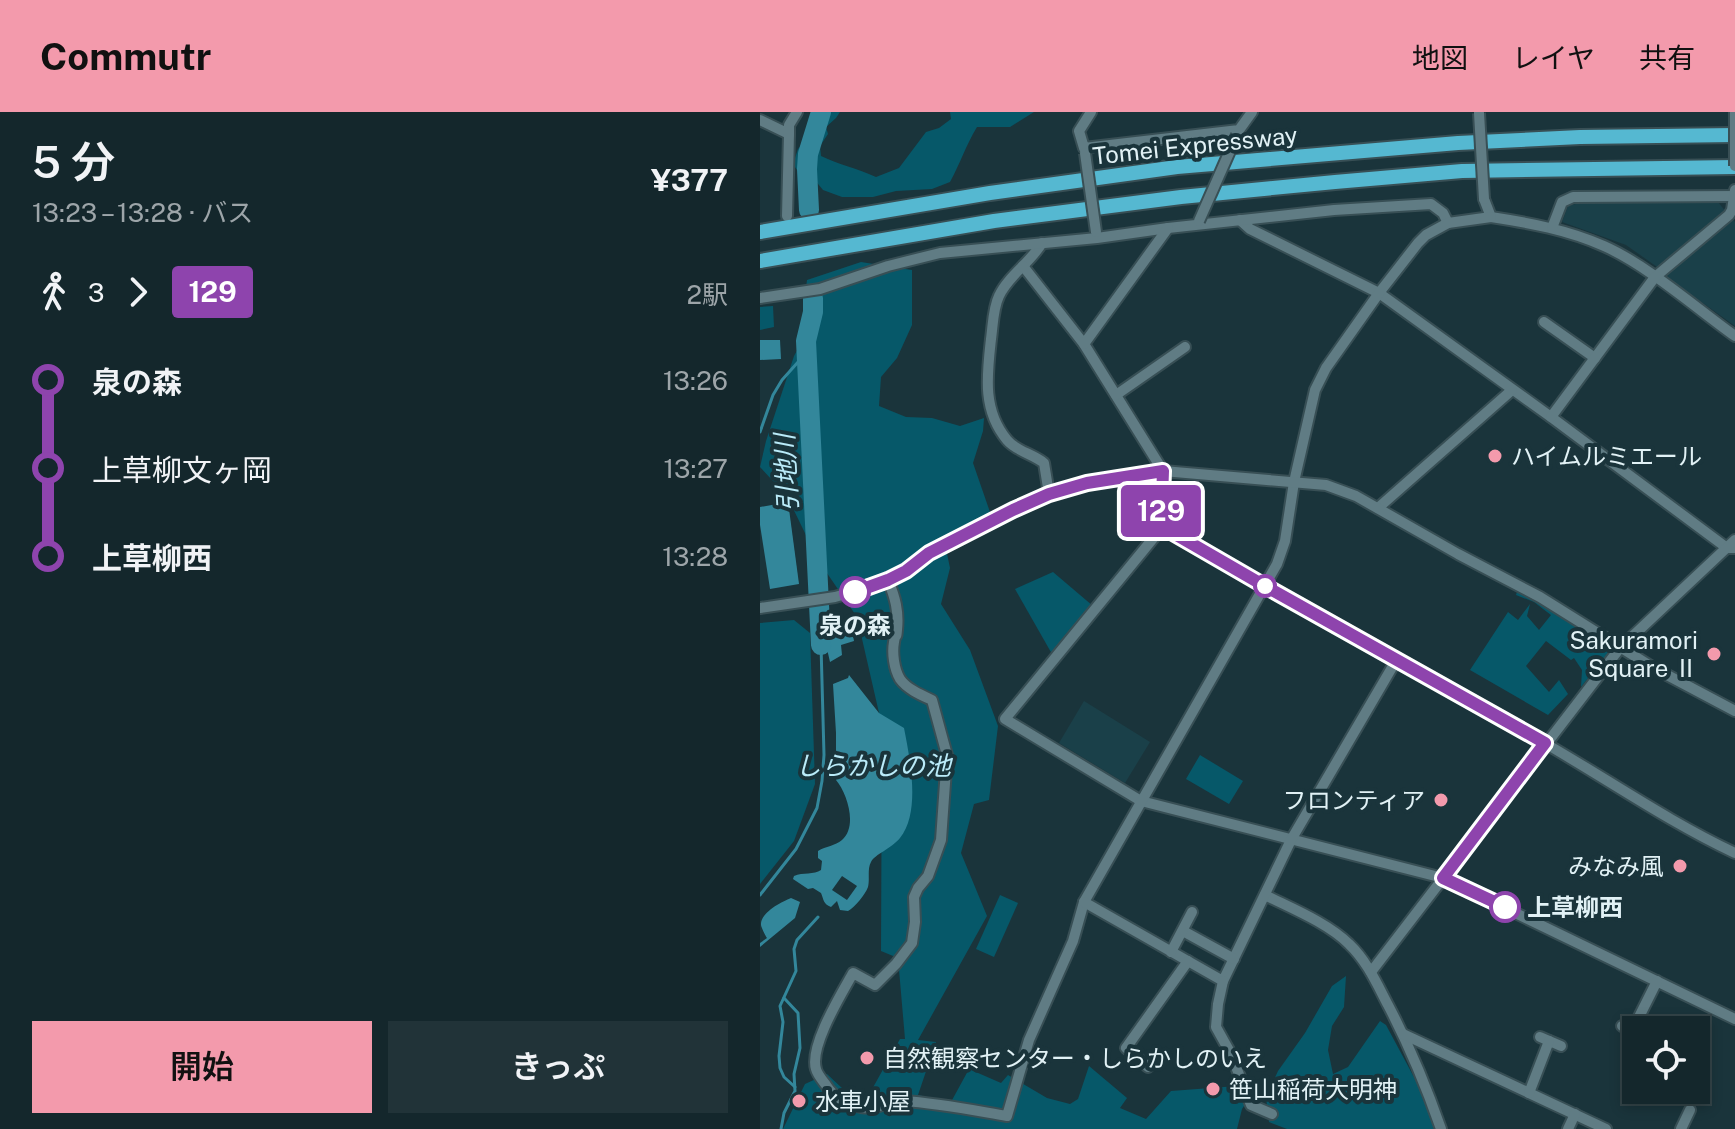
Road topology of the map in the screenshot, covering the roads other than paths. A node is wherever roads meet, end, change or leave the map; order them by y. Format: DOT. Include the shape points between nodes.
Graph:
graph roads {
  1 [pos="797,112"];
  2 [pos="1091,112"];
  3 [pos="1252,112"];
  4 [pos="1735,112"];
  5 [pos="1479,113"];
  6 [pos="760,120"];
  7 [pos="1238,132"];
  8 [pos="789,134"];
  9 [pos="1735,135"];
  10 [pos="1084,151"];
  11 [pos="1735,167"];
  12 [pos="1735,195"];
  13 [pos="787,216"];
  14 [pos="1491,217"];
  15 [pos="1240,220"];
  16 [pos="1198,223"];
  17 [pos="1448,223"];
  18 [pos="1168,228"];
  19 [pos="1552,228"];
  20 [pos="760,232"];
  21 [pos="1096,235"];
  22 [pos="1042,243"];
  23 [pos="760,261"];
  24 [pos="1023,266"];
  25 [pos="1655,277"];
  26 [pos="1379,293"];
  27 [pos="760,298"];
  28 [pos="1544,322"];
  29 [pos="1735,336"];
  30 [pos="1084,344"];
  31 [pos="1185,347"];
  32 [pos="1595,358"];
  33 [pos="1512,390"];
  34 [pos="1116,395"];
  35 [pos="1551,417"];
  36 [pos="1163,471"];
  37 [pos="1294,482"];
  38 [pos="1049,494"];
  39 [pos="1378,508"];
  40 [pos="1161,526"];
  41 [pos="1732,545"];
  42 [pos="888,580"];
  43 [pos="1263,585"];
  44 [pos="760,608"];
  45 [pos="1620,648"];
  46 [pos="1397,659"];
  47 [pos="1735,711"];
  48 [pos="1545,743"];
  49 [pos="1141,801"];
  50 [pos="1291,840"];
  51 [pos="1735,853"];
  52 [pos="1443,878"];
  53 [pos="1265,895"];
  54 [pos="1084,902"];
  55 [pos="1192,912"];
  56 [pos="1183,931"];
  57 [pos="1171,952"];
  58 [pos="1234,959"];
  59 [pos="1188,961"];
  60 [pos="1371,972"];
  61 [pos="1223,981"];
  62 [pos="1657,981"];
  63 [pos="1638,1016"];
  64 [pos="1735,1019"];
  65 [pos="1403,1034"];
  66 [pos="1561,1046"];
  67 [pos="1148,1067"];
  68 [pos="1529,1093"];
  69 [pos="1690,1110"];
  70 [pos="1272,1114"];
  71 [pos="1575,1114"];
  72 [pos="1441,1129"];
  73 [pos="1568,1129"];
  74 [pos="1606,1129"];
  75 [pos="1681,1129"];
  1 -- 8 [label="street"];
  2 -- 10 [label="street" via="1079,131"];
  3 -- 7 [label="street"];
  4 -- 11 [label="street, bridge"];
  5 -- 14 [label="street, bridge" via="1484,199"];
  6 -- 8 [label="street"];
  7 -- 10 [label="street"];
  7 -- 16 [label="street, bridge"];
  8 -- 13 [label="street"];
  9 -- 20 [label="highway, Tomei Expressway" via="1458,143 1177,167"];
  10 -- 21 [label="street, bridge"];
  11 -- 23 [label="highway" via="1462,171 1181,197 994,221"];
  12 -- 19 [label="street" via="1573,197 1562,202"];
  12 -- 25 [label="street" via="1729,215"];
  14 -- 17 [label="street"];
  14 -- 19 [label="street"];
  15 -- 16 [label="street"];
  15 -- 17 [label="street" via="1431,204"];
  15 -- 26 [label="street"];
  16 -- 18 [label="street"];
  17 -- 26 [label="street" via="1418,243"];
  18 -- 21 [label="street"];
  18 -- 30 [label="street"];
  19 -- 25 [label="street" via="1606,247"];
  21 -- 22 [label="street"];
  22 -- 24 [label="street"];
  22 -- 27 [label="street" via="940,253 820,289"];
  24 -- 30 [label="street"];
  24 -- 38 [label="street" via="994,311 987,396 1010,444 1044,463"];
  25 -- 29 [label="street"];
  25 -- 32 [label="street"];
  26 -- 33 [label="street"];
  26 -- 37 [label="street" via="1315,390"];
  28 -- 32 [label="street"];
  30 -- 34 [label="street"];
  31 -- 34 [label="street"];
  32 -- 35 [label="street"];
  33 -- 35 [label="street"];
  33 -- 39 [label="street"];
  34 -- 36 [label="street"];
  35 -- 41 [label="street"];
  36 -- 37 [label="street"];
  36 -- 38 [label="street"];
  36 -- 40 [label="street"];
  37 -- 39 [label="street" via="1334,487"];
  37 -- 43 [label="street" via="1282,552"];
  38 -- 42 [label="street" via="929,553"];
  39 -- 45 [label="street" via="1540,597"];
  40 -- 43 [label="street"];
  40 -- 49 [label="street" via="1005,719"];
  41 -- 45 [label="street"];
  42 -- 44 [label="street" via="828,598"];
  42 -- 54 [label="street" via="897,611 894,662 908,687 932,700 947,755 941,840 914,897 912,943 875,985 853,973 826,1021 815,1069 831,1093 845,1103 876,1109 898,1100 1007,1116 1029,1040 1073,941"];
  43 -- 46 [label="street"];
  43 -- 49 [label="street"];
  45 -- 47 [label="street"];
  45 -- 48 [label="street"];
  46 -- 48 [label="street"];
  46 -- 50 [label="street"];
  48 -- 51 [label="street"];
  48 -- 52 [label="street"];
  49 -- 50 [label="street"];
  49 -- 54 [label="street"];
  50 -- 52 [label="street"];
  50 -- 53 [label="street"];
  52 -- 60 [label="street"];
  52 -- 62 [label="street"];
  53 -- 58 [label="street"];
  53 -- 60 [label="street" via="1332,931"];
  54 -- 57 [label="street"];
  55 -- 56 [label="street"];
  56 -- 57 [label="street"];
  56 -- 58 [label="street"];
  57 -- 59 [label="street"];
  58 -- 61 [label="street"];
  59 -- 61 [label="street"];
  59 -- 67 [label="street" via="1126,1048"];
  60 -- 65 [label="street"];
  61 -- 70 [label="street" via="1216,1027 1251,1105"];
  62 -- 63 [label="street"];
  62 -- 64 [label="street"];
  65 -- 68 [label="street"];
  65 -- 72 [label="street"];
  66 -- 68 [label="street" via="1544,1039"];
  68 -- 71 [label="street"];
  69 -- 75 [label="street"];
  71 -- 73 [label="street"];
  71 -- 74 [label="street"];
}
